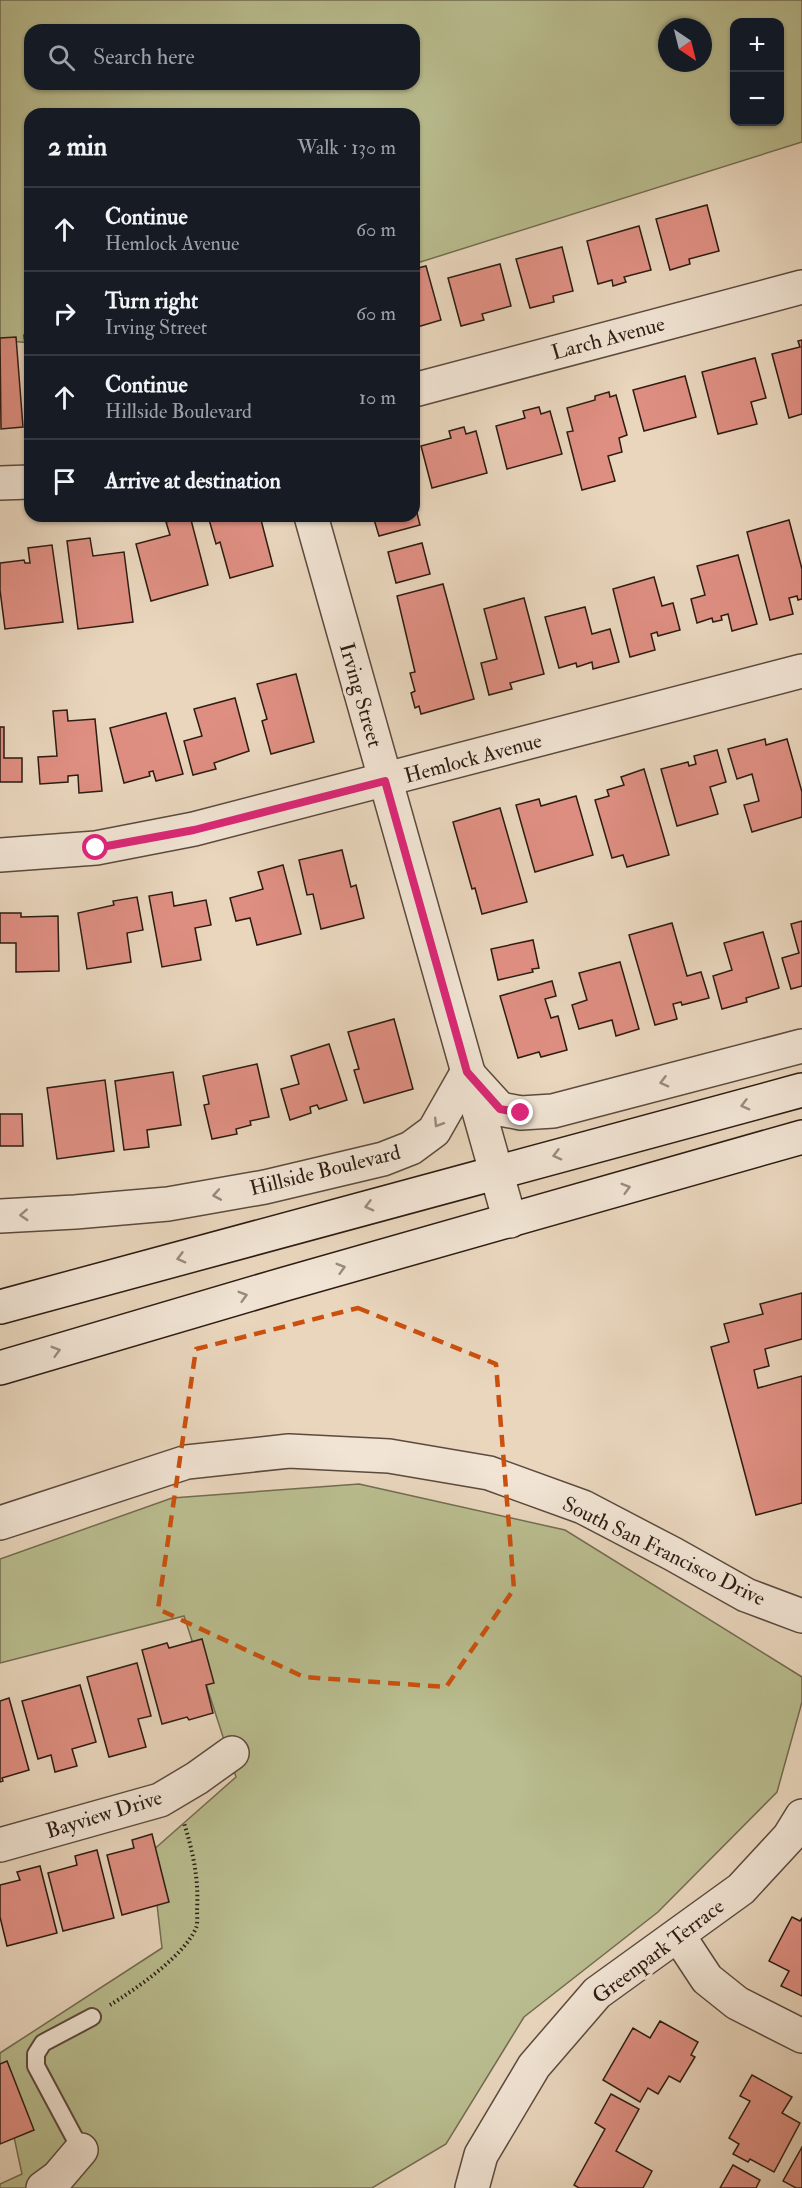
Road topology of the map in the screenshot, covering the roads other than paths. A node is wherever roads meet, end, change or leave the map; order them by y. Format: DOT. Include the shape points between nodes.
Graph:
graph roads {
  1 [pos="802,287"];
  2 [pos="420,388"];
  3 [pos="24,482"];
  4 [pos="0,483"];
  5 [pos="313,522"];
  6 [pos="802,671"];
  7 [pos="385,781"];
  8 [pos="0,855"];
  9 [pos="802,1046"];
  10 [pos="467,1072"];
  11 [pos="802,1090"];
  12 [pos="802,1137"];
  13 [pos="495,1172"];
  14 [pos="0,1216"];
  15 [pos="510,1221"];
  16 [pos="0,1307"];
  17 [pos="0,1368"];
  18 [pos="0,1523"];
  19 [pos="802,1616"];
  20 [pos="232,1753"];
  21 [pos="802,1816"];
  22 [pos="0,1845"];
  23 [pos="678,1935"];
  24 [pos="92,2017"];
  25 [pos="802,2036"];
  26 [pos="81,2150"];
  27 [pos="43,2188"];
  28 [pos="472,2188"];
  1 -- 2 [label="street, Larch Avenue"];
  3 -- 4 [label="street"];
  5 -- 7 [label="street, Irving Street"];
  6 -- 7 [label="street, Hemlock Avenue"];
  7 -- 8 [label="street, Hemlock Avenue" via="194,830 96,848"];
  7 -- 10 [label="street, Irving Street"];
  9 -- 10 [label="street, one-way" via="553,1112 500,1109"];
  10 -- 13 [label="street, Irving Street"];
  10 -- 14 [label="street, Hillside Boulevard, one-way" via="434,1131 411,1148 383,1160 168,1204"];
  11 -- 13 [label="street, one-way"];
  15 -- 12 [label="street, one-way"];
  13 -- 15 [label="street, Irving Street"];
  13 -- 16 [label="street, one-way"];
  17 -- 15 [label="street, one-way"];
  18 -- 19 [label="street, South San Francisco Drive" via="187,1462 289,1451 389,1456 489,1473 583,1508 746,1595"];
  20 -- 22 [label="street, Bayview Drive" via="160,1800"];
  21 -- 23 [label="street, Greenpark Terrace" via="789,1837 741,1889"];
  23 -- 25 [label="street" via="707,1979 737,2003"];
  23 -- 28 [label="street, Greenpark Terrace" via="597,1993 534,2066 481,2155"];
  24 -- 26 [label="lane" via="43,2043 36,2054 36,2066"];
  26 -- 27 [label="street"];
}
